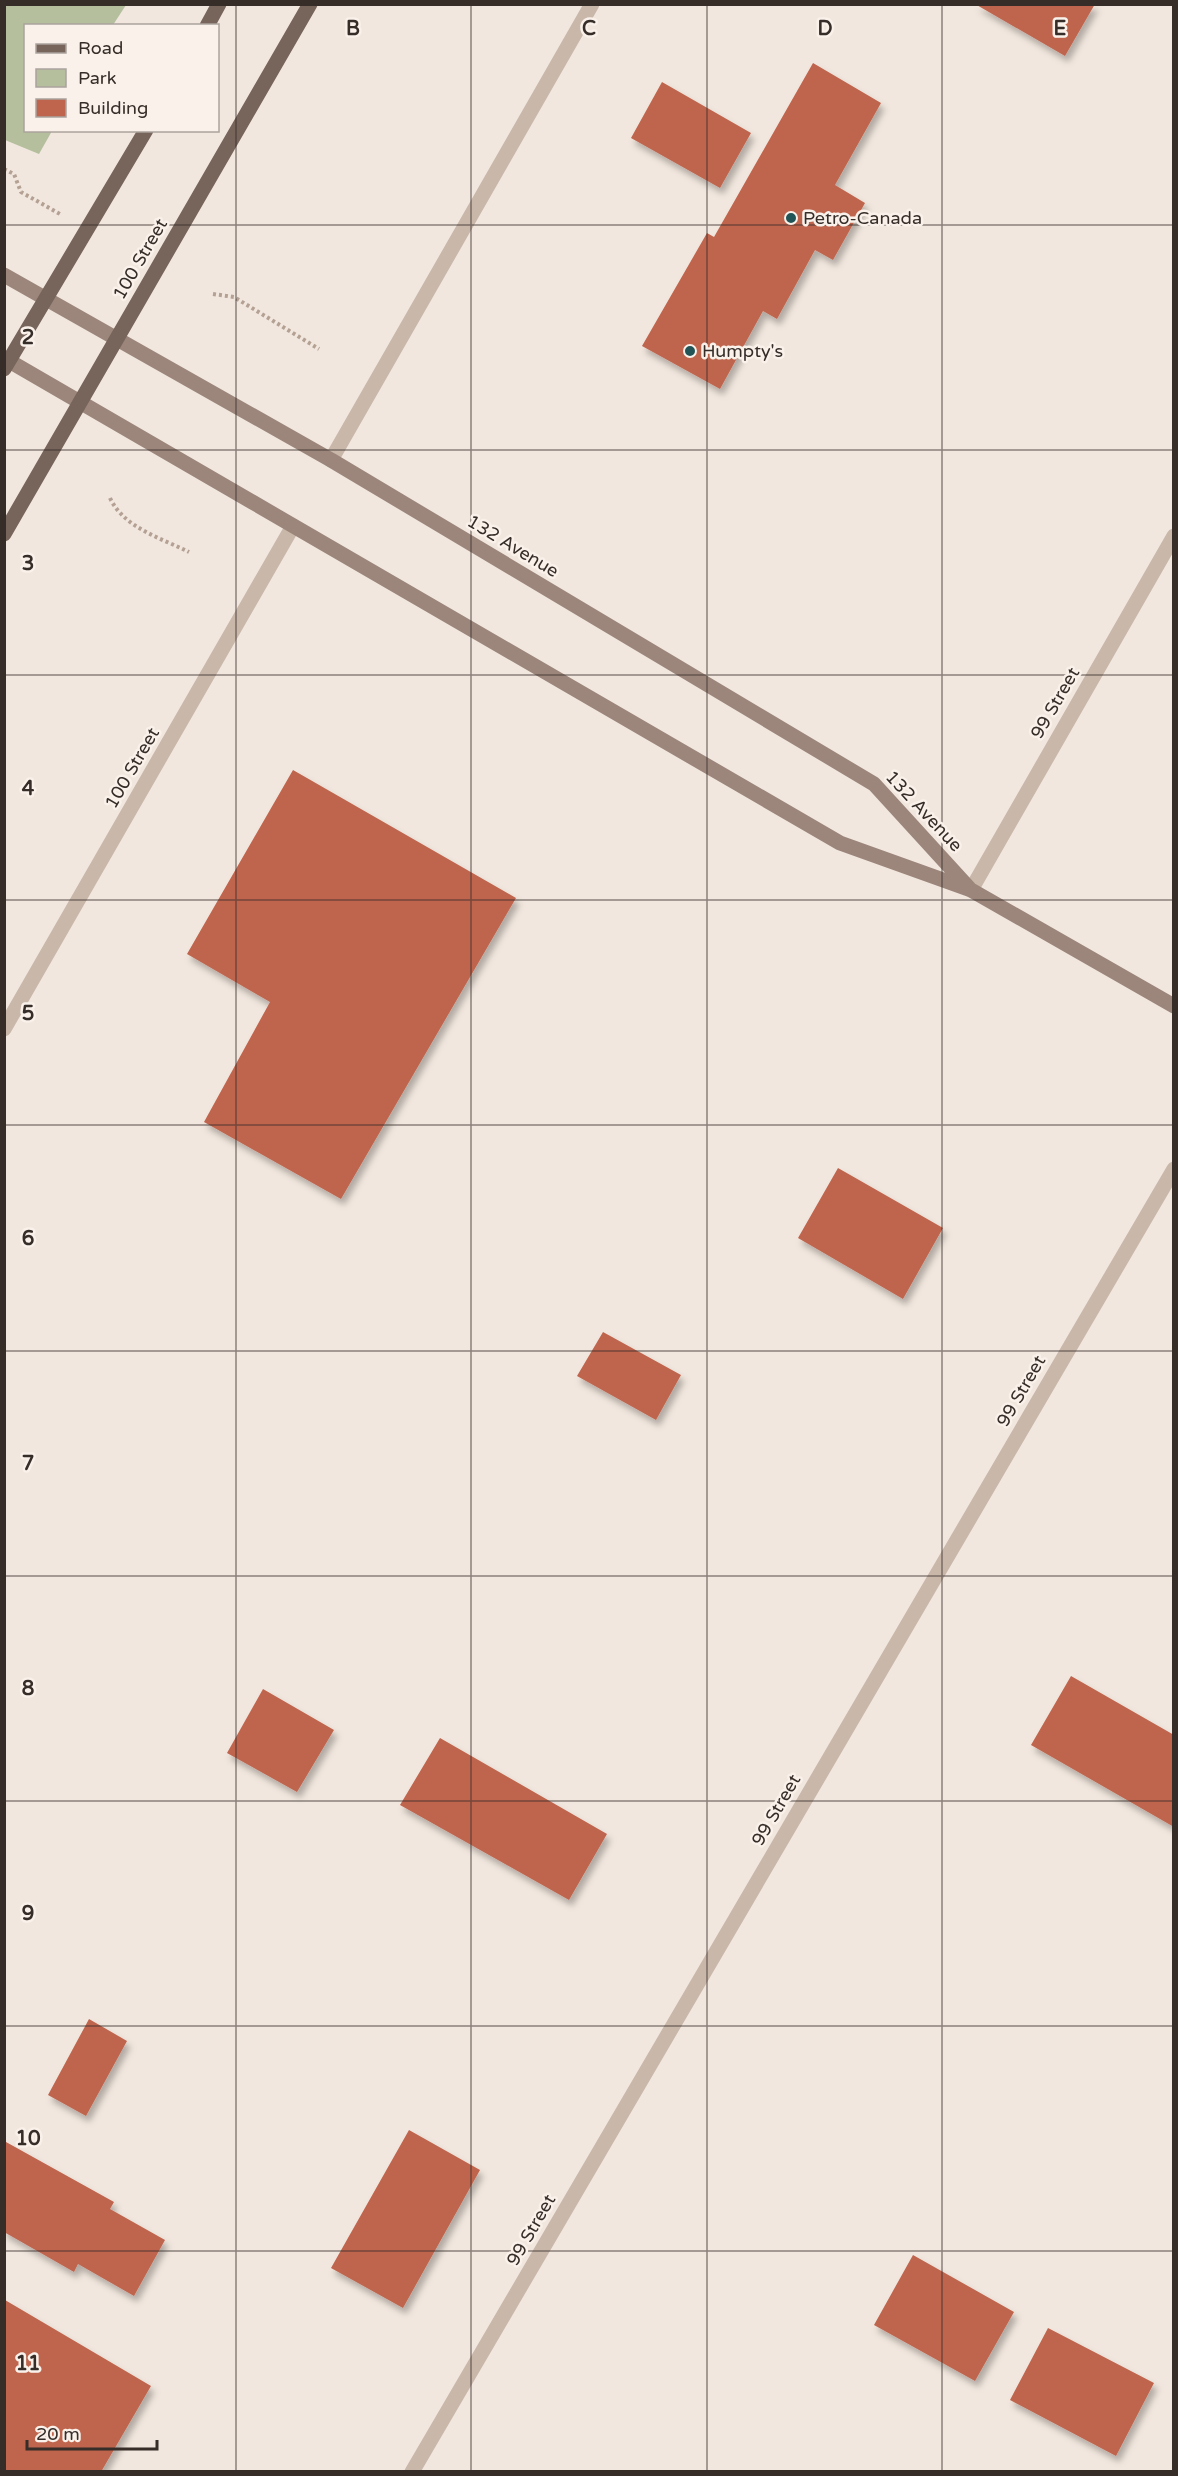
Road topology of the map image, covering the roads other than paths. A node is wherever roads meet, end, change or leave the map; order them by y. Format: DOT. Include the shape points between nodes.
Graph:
graph roads {
  1 [pos="219,4"];
  2 [pos="310,4"];
  3 [pos="592,4"];
  4 [pos="208,24"];
  5 [pos="145,132"];
  6 [pos="4,275"];
  7 [pos="46,299"];
  8 [pos="116,339"];
  9 [pos="6,363"];
  10 [pos="79,402"];
  11 [pos="331,460"];
  12 [pos="293,526"];
  13 [pos="4,534"];
  14 [pos="1173,536"];
  15 [pos="971,890"];
  16 [pos="1173,1006"];
  17 [pos="4,1029"];
  18 [pos="1173,1169"];
  19 [pos="412,2472"];
  1 -- 4 [label="main road"];
  2 -- 8 [label="main road, 100 Street"];
  3 -- 11 [label="street"];
  5 -- 7 [label="main road"];
  6 -- 7 [label="main road, 132 Avenue"];
  7 -- 8 [label="main road, 132 Avenue"];
  7 -- 9 [label="main road"];
  8 -- 10 [label="main road, 100 Street"];
  8 -- 11 [label="main road, 132 Avenue"];
  9 -- 10 [label="main road, 132 Avenue"];
  10 -- 12 [label="main road, 132 Avenue"];
  10 -- 13 [label="main road, 100 Street"];
  11 -- 15 [label="main road, 132 Avenue" via="874,784"];
  12 -- 15 [label="main road, 132 Avenue" via="840,843"];
  12 -- 17 [label="street, 100 Street"];
  14 -- 15 [label="street, 99 Street"];
  15 -- 16 [label="main road, 132 Avenue"];
  18 -- 19 [label="street, 99 Street"];
}
